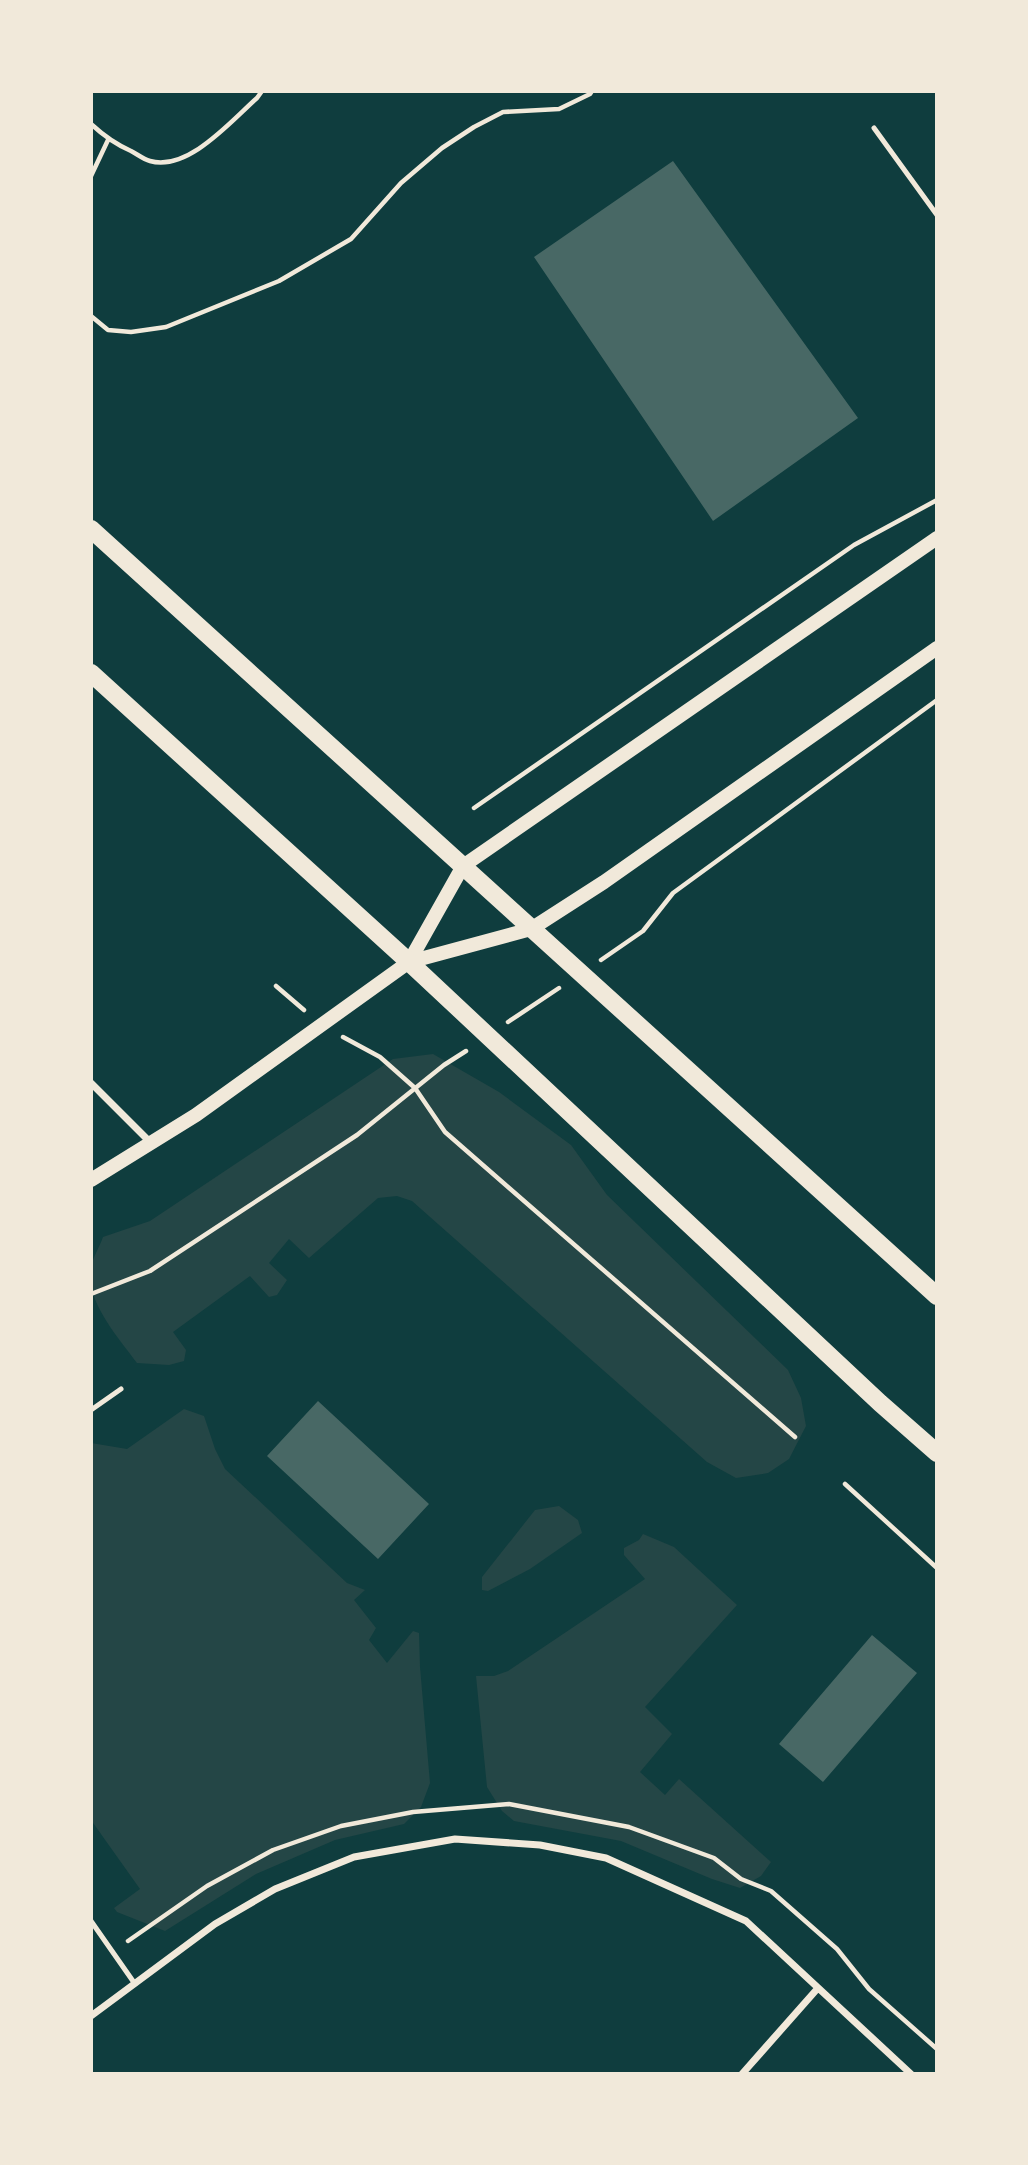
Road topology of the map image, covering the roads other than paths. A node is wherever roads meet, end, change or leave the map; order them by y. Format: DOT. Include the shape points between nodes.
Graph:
graph roads {
  1 [pos="874,128"];
  2 [pos="937,215"];
  3 [pos="91,528"];
  4 [pos="937,538"];
  5 [pos="937,648"];
  6 [pos="91,673"];
  7 [pos="463,866"];
  8 [pos="531,929"];
  9 [pos="409,962"];
  10 [pos="91,1083"];
  11 [pos="152,1144"];
  12 [pos="91,1180"];
  13 [pos="937,1296"];
  14 [pos="121,1389"];
  15 [pos="91,1410"];
  16 [pos="937,1452"];
  17 [pos="91,1921"];
  18 [pos="135,1984"];
  19 [pos="818,1988"];
  20 [pos="91,2016"];
  21 [pos="742,2074"];
  22 [pos="911,2074"];
  1 -- 2 [label="lane"];
  3 -- 7 [label="main road"];
  4 -- 7 [label="main road"];
  5 -- 8 [label="main road"];
  6 -- 9 [label="main road"];
  7 -- 8 [label="main road"];
  7 -- 9 [label="main road"];
  8 -- 9 [label="main road"];
  8 -- 13 [label="main road"];
  9 -- 11 [label="main road"];
  9 -- 16 [label="main road"];
  10 -- 11 [label="street"];
  11 -- 12 [label="main road"];
  14 -- 15 [label="lane"];
  17 -- 18 [label="lane"];
  18 -- 19 [label="street" via="215,1924 275,1889 354,1857 455,1839 540,1845 606,1858 746,1921"];
  18 -- 20 [label="street"];
  19 -- 21 [label="street"];
  19 -- 22 [label="street"];
}
